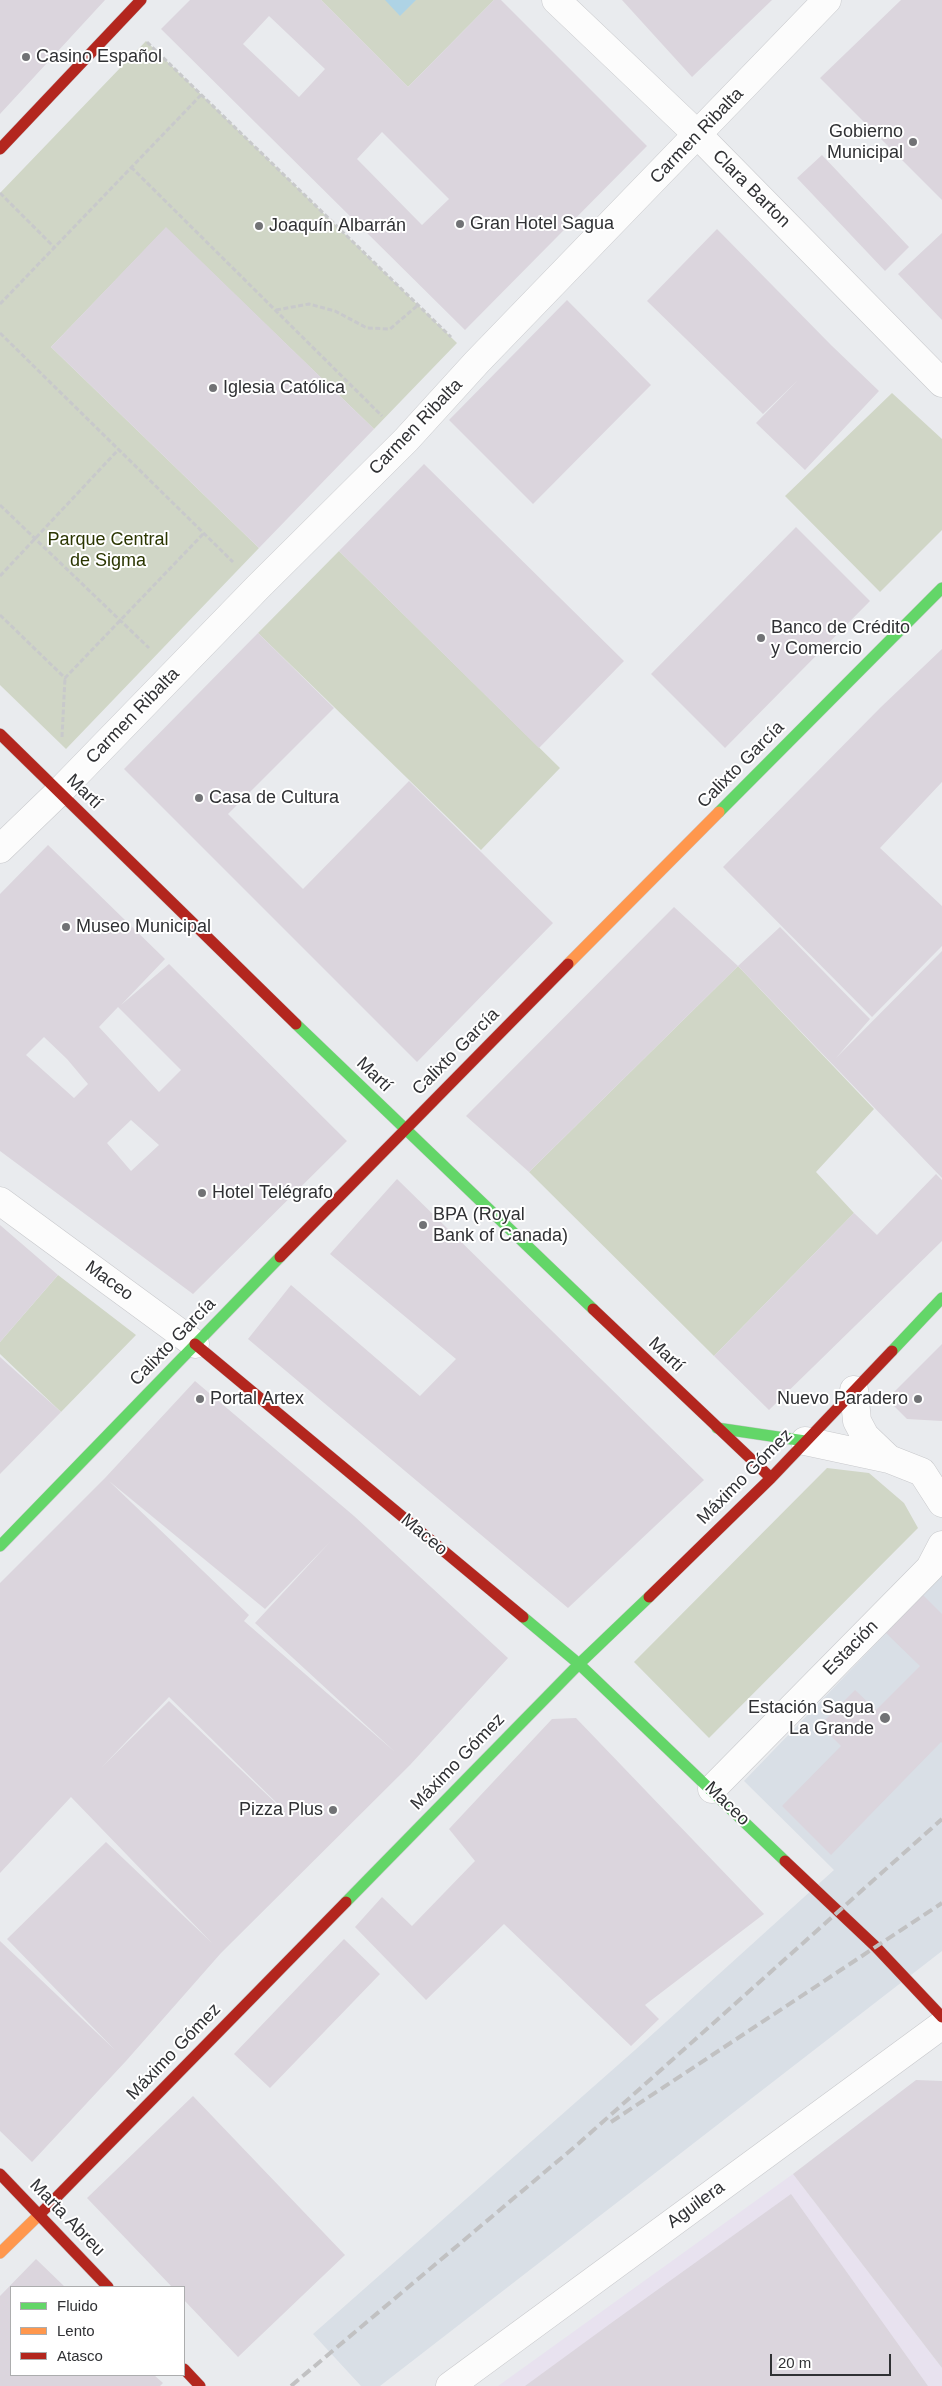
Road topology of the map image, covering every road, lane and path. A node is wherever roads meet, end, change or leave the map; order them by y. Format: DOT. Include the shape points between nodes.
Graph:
graph roads {
  1 [pos="141,0"];
  2 [pos="556,0"];
  3 [pos="827,0"];
  4 [pos="123,19"];
  5 [pos="201,95"];
  6 [pos="698,135"];
  7 [pos="0,149"];
  8 [pos="131,167"];
  9 [pos="0,193"];
  10 [pos="54,247"];
  11 [pos="0,304"];
  12 [pos="418,305"];
  13 [pos="276,310"];
  14 [pos="0,332"];
  15 [pos="477,362"];
  16 [pos="942,383"];
  17 [pos="406,440"];
  18 [pos="119,449"];
  19 [pos="0,505"];
  20 [pos="204,533"];
  21 [pos="35,538"];
  22 [pos="0,576"];
  23 [pos="258,587"];
  24 [pos="942,588"];
  25 [pos="0,615"];
  26 [pos="120,620"];
  27 [pos="175,673"];
  28 [pos="0,734"];
  29 [pos="59,792"];
  30 [pos="0,849"];
  31 [pos="404,1129"];
  32 [pos="0,1201"];
  33 [pos="942,1298"];
  34 [pos="195,1344"];
  35 [pos="854,1390"];
  36 [pos="717,1428"];
  37 [pos="805,1441"];
  38 [pos="889,1459"];
  39 [pos="770,1478"];
  40 [pos="942,1503"];
  41 [pos="942,1545"];
  42 [pos="0,1546"];
  43 [pos="579,1664"];
  44 [pos="712,1789"];
  45 [pos="942,2017"];
  46 [pos="942,2025"];
  47 [pos="0,2174"];
  48 [pos="40,2214"];
  49 [pos="0,2253"];
  50 [pos="107,2286"];
  51 [pos="185,2370"];
  52 [pos="200,2386"];
  53 [pos="450,2386"];
  1 -- 4 [label="main road"];
  2 -- 6 [label="street, Clara Barton"];
  3 -- 6 [label="street, Carmen Ribalta"];
  4 -- 5 [label="path"];
  4 -- 7 [label="main road"];
  5 -- 8 [label="path"];
  5 -- 12 [label="path"];
  6 -- 15 [label="street, Carmen Ribalta"];
  6 -- 16 [label="street, Clara Barton"];
  8 -- 10 [label="path"];
  8 -- 13 [label="path"];
  9 -- 10 [label="path"];
  10 -- 11 [label="path"];
  12 -- 13 [label="path" via="390,329 367,328 335,311 309,304"];
  12 -- 15 [label="path"];
  13 -- 17 [label="path"];
  14 -- 18 [label="path"];
  15 -- 17 [label="street, Carmen Ribalta"];
  17 -- 23 [label="street, Carmen Ribalta"];
  18 -- 20 [label="path"];
  18 -- 21 [label="path"];
  19 -- 21 [label="path"];
  20 -- 23 [label="path"];
  20 -- 26 [label="path"];
  21 -- 22 [label="path"];
  21 -- 26 [label="path"];
  23 -- 27 [label="street, Carmen Ribalta"];
  24 -- 31 [label="main road, Calixto García"];
  25 -- 26 [label="path" via="65,678"];
  26 -- 27 [label="path"];
  27 -- 29 [label="street, Carmen Ribalta"];
  28 -- 29 [label="main road, Martí"];
  29 -- 30 [label="street, Carmen Ribalta"];
  29 -- 31 [label="main road, Martí"];
  31 -- 34 [label="main road, Calixto García"];
  31 -- 36 [label="main road, Martí"];
  32 -- 34 [label="street, Maceo"];
  33 -- 35 [label="main road, Máximo Gómez"];
  34 -- 42 [label="main road, Calixto García"];
  34 -- 43 [label="main road, Maceo"];
  35 -- 37 [label="main road, Máximo Gómez"];
  35 -- 38 [label="street" via="856,1421 865,1436"];
  36 -- 37 [label="main road"];
  36 -- 39 [label="main road, Martí"];
  37 -- 38 [label="street"];
  37 -- 39 [label="main road, Máximo Gómez"];
  38 -- 40 [label="street" via="922,1472"];
  39 -- 43 [label="main road, Máximo Gómez"];
  41 -- 44 [label="street, Estación" via="930,1568"];
  43 -- 44 [label="main road, Maceo"];
  43 -- 48 [label="main road, Máximo Gómez"];
  44 -- 45 [label="main road, Maceo" via="890,1961"];
  46 -- 53 [label="street, Aguilera"];
  47 -- 48 [label="main road, Marta Abreu"];
  48 -- 49 [label="main road, Máximo Gómez"];
  48 -- 50 [label="main road, Marta Abreu"];
  51 -- 52 [label="main road"];
}
